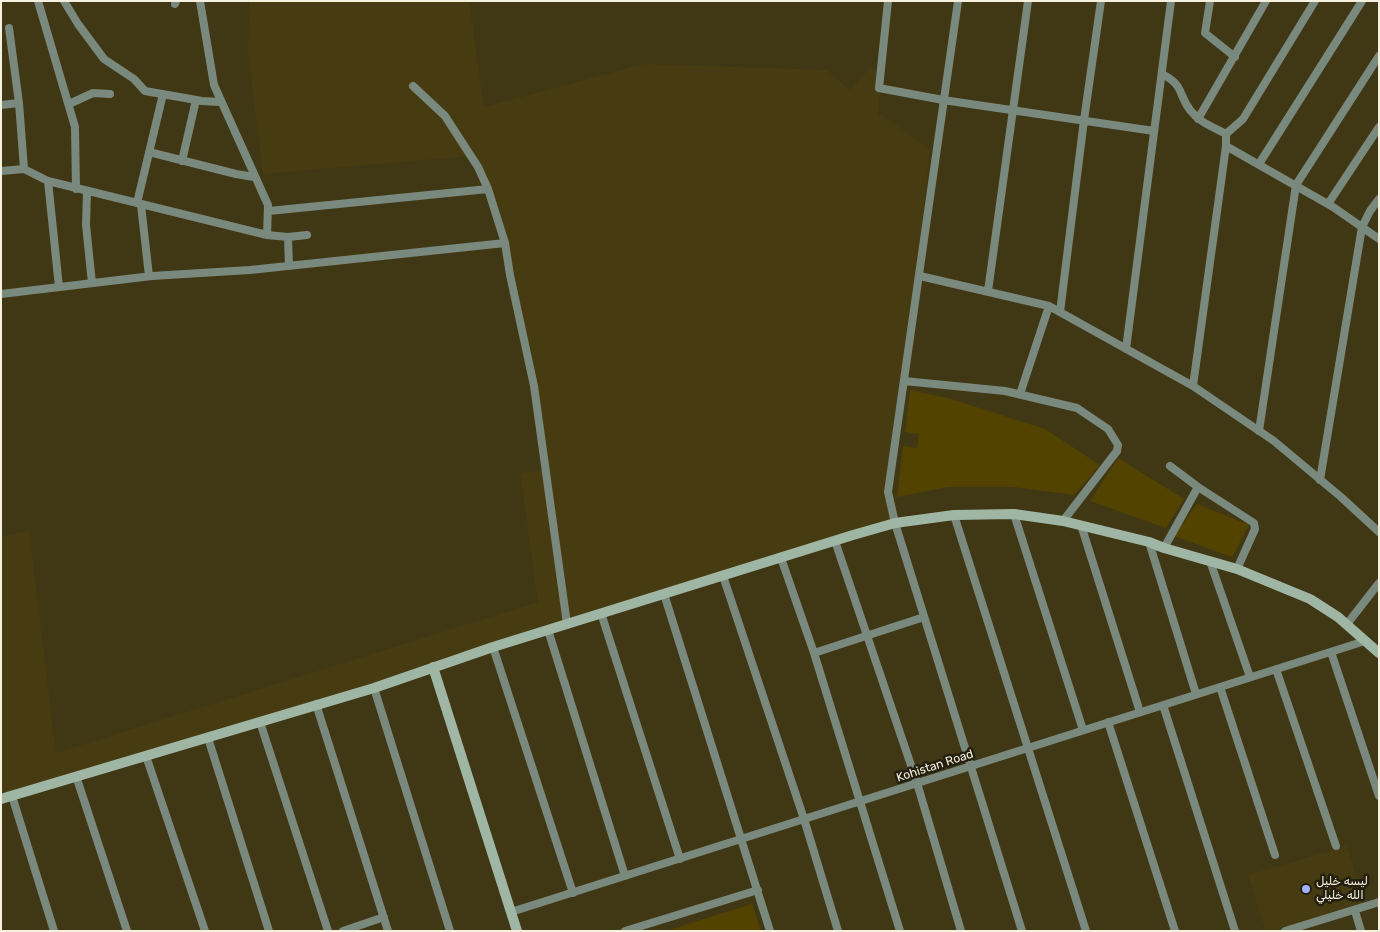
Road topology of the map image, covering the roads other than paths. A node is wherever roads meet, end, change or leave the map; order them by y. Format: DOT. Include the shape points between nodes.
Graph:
graph roads {
  1 [pos="38,1"];
  2 [pos="64,1"];
  3 [pos="200,1"];
  4 [pos="888,1"];
  5 [pos="958,1"];
  6 [pos="1028,1"];
  7 [pos="1101,1"];
  8 [pos="1171,1"];
  9 [pos="1210,1"];
  10 [pos="1266,1"];
  11 [pos="1303,1"];
  12 [pos="1362,1"];
  13 [pos="1313,4"];
  14 [pos="8,28"];
  15 [pos="1379,56"];
  16 [pos="1234,57"];
  17 [pos="1162,74"];
  18 [pos="413,86"];
  19 [pos="110,94"];
  20 [pos="163,94"];
  21 [pos="196,100"];
  22 [pos="943,100"];
  23 [pos="220,102"];
  24 [pos="19,103"];
  25 [pos="69,104"];
  26 [pos="1,105"];
  27 [pos="1013,110"];
  28 [pos="1198,119"];
  29 [pos="1084,120"];
  30 [pos="1379,127"];
  31 [pos="1154,130"];
  32 [pos="1226,134"];
  33 [pos="1226,146"];
  34 [pos="148,152"];
  35 [pos="182,160"];
  36 [pos="1259,164"];
  37 [pos="24,169"];
  38 [pos="1,171"];
  39 [pos="254,178"];
  40 [pos="48,181"];
  41 [pos="1296,185"];
  42 [pos="488,188"];
  43 [pos="76,189"];
  44 [pos="87,191"];
  45 [pos="1379,199"];
  46 [pos="139,204"];
  47 [pos="1328,204"];
  48 [pos="269,211"];
  49 [pos="1362,227"];
  50 [pos="307,235"];
  51 [pos="267,236"];
  52 [pos="288,237"];
  53 [pos="1379,239"];
  54 [pos="505,243"];
  55 [pos="289,266"];
  56 [pos="149,276"];
  57 [pos="920,276"];
  58 [pos="92,283"];
  59 [pos="59,287"];
  60 [pos="988,291"];
  61 [pos="1,294"];
  62 [pos="1049,306"];
  63 [pos="1060,312"];
  64 [pos="1126,349"];
  65 [pos="904,381"];
  66 [pos="1193,386"];
  67 [pos="1020,394"];
  68 [pos="1259,431"];
  69 [pos="1170,466"];
  70 [pos="1320,480"];
  71 [pos="1198,487"];
  72 [pos="1014,514"];
  73 [pos="954,515"];
  74 [pos="1063,521"];
  75 [pos="895,523"];
  76 [pos="1081,525"];
  77 [pos="1379,532"];
  78 [pos="834,541"];
  79 [pos="1149,542"];
  80 [pos="1164,548"];
  81 [pos="781,558"];
  82 [pos="1210,561"];
  83 [pos="1237,569"];
  84 [pos="722,576"];
  85 [pos="1379,583"];
  86 [pos="664,594"];
  87 [pos="601,613"];
  88 [pos="924,617"];
  89 [pos="567,624"];
  90 [pos="1347,624"];
  91 [pos="548,630"];
  92 [pos="867,636"];
  93 [pos="1365,640"];
  94 [pos="493,647"];
  95 [pos="1332,652"];
  96 [pos="814,653"];
  97 [pos="1379,654"];
  98 [pos="433,667"];
  99 [pos="1276,669"];
  100 [pos="1250,677"];
  101 [pos="1220,687"];
  102 [pos="374,688"];
  103 [pos="1196,694"];
  104 [pos="316,704"];
  105 [pos="1163,705"];
  106 [pos="1140,712"];
  107 [pos="260,722"];
  108 [pos="1108,722"];
  109 [pos="1083,730"];
  110 [pos="208,738"];
  111 [pos="1028,748"];
  112 [pos="146,756"];
  113 [pos="972,766"];
  114 [pos="76,776"];
  115 [pos="917,783"];
  116 [pos="12,796"];
  117 [pos="1379,796"];
  118 [pos="1,800"];
  119 [pos="859,802"];
  120 [pos="804,819"];
  121 [pos="741,839"];
  122 [pos="1336,846"];
  123 [pos="1275,855"];
  124 [pos="680,858"];
  125 [pos="625,876"];
  126 [pos="758,890"];
  127 [pos="573,893"];
  128 [pos="1379,902"];
  129 [pos="1355,911"];
  130 [pos="511,912"];
  131 [pos="384,917"];
  132 [pos="1297,929"];
  133 [pos="54,931"];
  134 [pos="127,931"];
  135 [pos="205,931"];
  136 [pos="269,931"];
  137 [pos="328,931"];
  138 [pos="343,931"];
  139 [pos="388,931"];
  140 [pos="450,931"];
  141 [pos="517,931"];
  142 [pos="625,931"];
  143 [pos="770,931"];
  144 [pos="838,931"];
  145 [pos="900,931"];
  146 [pos="962,931"];
  147 [pos="1022,931"];
  148 [pos="1086,931"];
  149 [pos="1175,931"];
  150 [pos="1235,931"];
  151 [pos="1285,931"];
  152 [pos="1361,931"];
  1 -- 25 [label="street"];
  2 -- 20 [label="street" via="104,58 145,91"];
  3 -- 23 [label="street" via="214,85"];
  4 -- 22 [label="street" via="879,88"];
  5 -- 22 [label="street"];
  6 -- 27 [label="street"];
  7 -- 29 [label="street"];
  8 -- 17 [label="street"];
  9 -- 16 [label="street" via="1205,32"];
  10 -- 16 [label="street"];
  11 -- 13 [label="street"];
  12 -- 36 [label="street"];
  13 -- 32 [label="street" via="1243,119"];
  14 -- 24 [label="street"];
  15 -- 41 [label="street"];
  16 -- 28 [label="street"];
  17 -- 28 [label="street" via="1179,86"];
  17 -- 31 [label="street"];
  18 -- 42 [label="street" via="445,116 478,166"];
  19 -- 25 [label="street" via="93,93"];
  20 -- 21 [label="street"];
  20 -- 34 [label="street"];
  21 -- 23 [label="street"];
  21 -- 35 [label="street"];
  22 -- 27 [label="street"];
  22 -- 57 [label="street"];
  23 -- 39 [label="street"];
  24 -- 26 [label="street"];
  24 -- 37 [label="street"];
  25 -- 43 [label="street" via="75,127"];
  27 -- 29 [label="street"];
  27 -- 60 [label="street"];
  28 -- 32 [label="street"];
  29 -- 31 [label="street"];
  29 -- 63 [label="street"];
  30 -- 47 [label="street"];
  31 -- 64 [label="street"];
  32 -- 33 [label="street"];
  33 -- 36 [label="street"];
  33 -- 66 [label="street"];
  34 -- 35 [label="street"];
  34 -- 46 [label="street"];
  35 -- 39 [label="street"];
  36 -- 41 [label="street"];
  37 -- 38 [label="street"];
  37 -- 40 [label="street"];
  39 -- 48 [label="street"];
  40 -- 43 [label="street"];
  40 -- 59 [label="street"];
  41 -- 47 [label="street"];
  41 -- 68 [label="street"];
  42 -- 48 [label="street"];
  42 -- 54 [label="street"];
  43 -- 44 [label="street"];
  44 -- 46 [label="street"];
  44 -- 58 [label="street" via="86,225"];
  45 -- 49 [label="street"];
  46 -- 51 [label="street"];
  46 -- 56 [label="street"];
  47 -- 49 [label="street"];
  48 -- 51 [label="street"];
  49 -- 53 [label="street"];
  49 -- 70 [label="street"];
  50 -- 52 [label="street"];
  51 -- 52 [label="street"];
  52 -- 55 [label="street"];
  54 -- 55 [label="street"];
  54 -- 89 [label="street" via="534,386"];
  55 -- 56 [label="street"];
  56 -- 58 [label="street"];
  57 -- 60 [label="street"];
  57 -- 65 [label="street"];
  58 -- 59 [label="street"];
  59 -- 61 [label="street"];
  60 -- 62 [label="street"];
  62 -- 63 [label="street"];
  62 -- 67 [label="street"];
  63 -- 64 [label="street"];
  64 -- 66 [label="street"];
  65 -- 67 [label="street"];
  65 -- 75 [label="street" via="888,492"];
  66 -- 68 [label="street"];
  67 -- 74 [label="street" via="1077,408 1108,429 1118,445 1118,452"];
  68 -- 70 [label="street"];
  69 -- 71 [label="street"];
  70 -- 77 [label="street"];
  71 -- 80 [label="street"];
  71 -- 83 [label="street" via="1254,523 1255,529"];
  72 -- 73 [label="main road"];
  72 -- 74 [label="main road"];
  72 -- 109 [label="street"];
  73 -- 75 [label="main road"];
  73 -- 111 [label="street"];
  74 -- 76 [label="main road"];
  75 -- 78 [label="main road"];
  75 -- 88 [label="street"];
  76 -- 79 [label="main road"];
  76 -- 106 [label="street"];
  78 -- 81 [label="main road"];
  78 -- 92 [label="street"];
  79 -- 80 [label="main road"];
  79 -- 103 [label="street"];
  80 -- 82 [label="main road"];
  81 -- 84 [label="main road"];
  81 -- 96 [label="street"];
  82 -- 83 [label="main road"];
  82 -- 100 [label="street"];
  83 -- 90 [label="main road" via="1310,599"];
  84 -- 86 [label="main road"];
  84 -- 120 [label="street"];
  85 -- 90 [label="street"];
  86 -- 87 [label="main road"];
  86 -- 121 [label="street"];
  87 -- 89 [label="main road"];
  87 -- 124 [label="street"];
  88 -- 92 [label="street"];
  88 -- 113 [label="street"];
  89 -- 91 [label="main road"];
  90 -- 93 [label="main road"];
  91 -- 94 [label="main road"];
  91 -- 125 [label="street"];
  92 -- 96 [label="street"];
  92 -- 115 [label="street"];
  93 -- 95 [label="street, Kohistan Road"];
  93 -- 97 [label="main road"];
  94 -- 98 [label="main road"];
  94 -- 127 [label="street"];
  95 -- 99 [label="street, Kohistan Road"];
  95 -- 117 [label="street"];
  96 -- 119 [label="street"];
  98 -- 102 [label="main road"];
  98 -- 130 [label="main road"];
  99 -- 100 [label="street, Kohistan Road"];
  99 -- 122 [label="street"];
  100 -- 101 [label="street, Kohistan Road"];
  101 -- 103 [label="street, Kohistan Road"];
  101 -- 123 [label="street"];
  102 -- 104 [label="main road"];
  102 -- 140 [label="street"];
  103 -- 105 [label="street, Kohistan Road"];
  104 -- 107 [label="main road"];
  104 -- 131 [label="street"];
  105 -- 106 [label="street, Kohistan Road"];
  105 -- 150 [label="street"];
  106 -- 108 [label="street, Kohistan Road"];
  107 -- 110 [label="main road"];
  107 -- 137 [label="street"];
  108 -- 109 [label="street, Kohistan Road"];
  108 -- 149 [label="street"];
  109 -- 111 [label="street, Kohistan Road"];
  110 -- 112 [label="main road"];
  110 -- 136 [label="street"];
  111 -- 113 [label="street, Kohistan Road"];
  111 -- 148 [label="street"];
  112 -- 114 [label="main road"];
  112 -- 135 [label="street"];
  113 -- 115 [label="street, Kohistan Road"];
  113 -- 147 [label="street"];
  114 -- 116 [label="main road"];
  114 -- 134 [label="street"];
  115 -- 119 [label="street, Kohistan Road"];
  115 -- 146 [label="street"];
  116 -- 118 [label="main road"];
  116 -- 133 [label="street"];
  119 -- 120 [label="street, Kohistan Road"];
  119 -- 145 [label="street"];
  120 -- 121 [label="street, Kohistan Road"];
  120 -- 144 [label="street"];
  121 -- 124 [label="street, Kohistan Road"];
  121 -- 126 [label="street"];
  124 -- 125 [label="street, Kohistan Road"];
  125 -- 127 [label="street, Kohistan Road"];
  126 -- 142 [label="street"];
  126 -- 143 [label="street"];
  127 -- 130 [label="street, Kohistan Road"];
  128 -- 129 [label="street"];
  129 -- 132 [label="street"];
  129 -- 152 [label="street"];
  130 -- 141 [label="main road"];
  131 -- 138 [label="street"];
  131 -- 139 [label="street"];
  132 -- 151 [label="street"];
}
